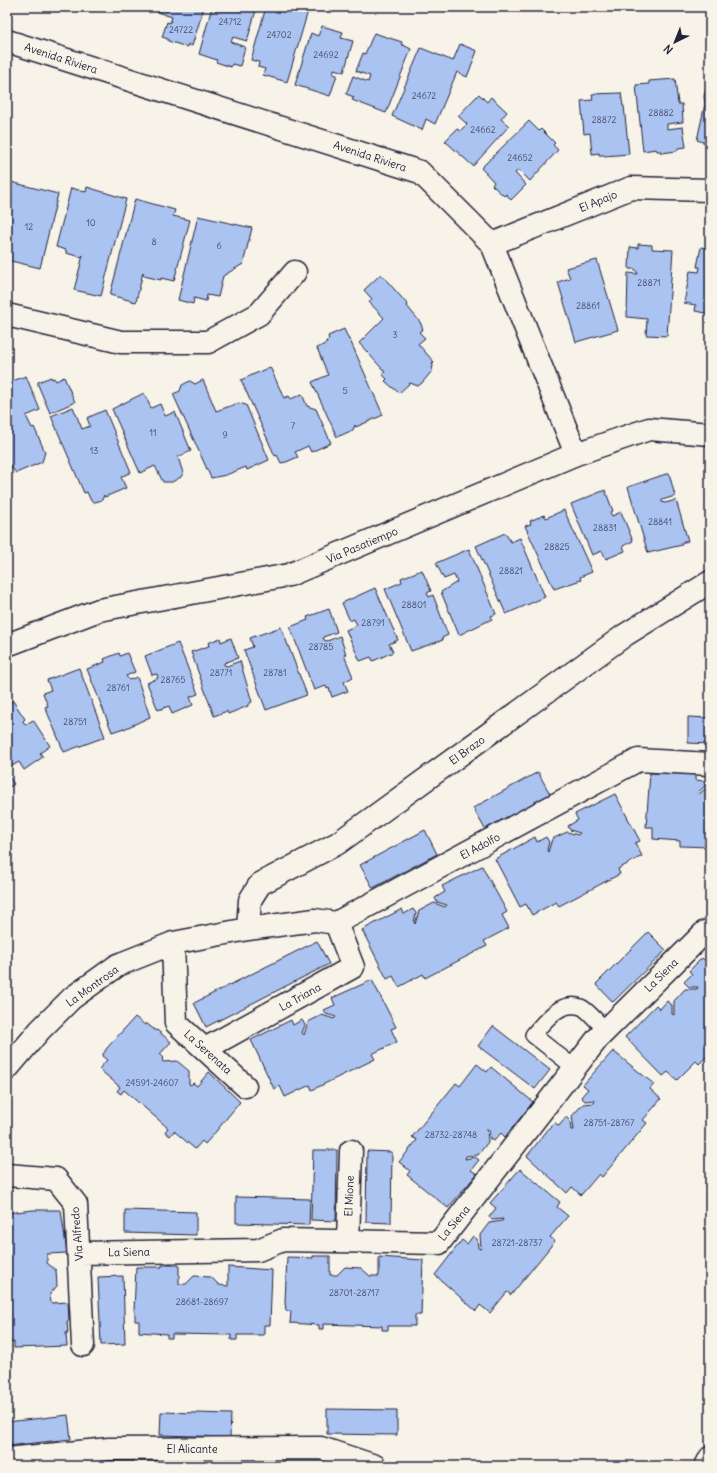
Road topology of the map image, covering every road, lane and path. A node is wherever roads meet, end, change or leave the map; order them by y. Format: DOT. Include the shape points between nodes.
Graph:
graph roads {
  1 [pos="7,41"];
  2 [pos="710,190"];
  3 [pos="492,244"];
  4 [pos="295,272"];
  5 [pos="7,315"];
  6 [pos="710,434"];
  7 [pos="576,454"];
  8 [pos="710,582"];
  9 [pos="7,645"];
  10 [pos="710,764"];
  11 [pos="336,923"];
  12 [pos="248,929"];
  13 [pos="705,932"];
  14 [pos="173,943"];
  15 [pos="606,1030"];
  16 [pos="205,1049"];
  17 [pos="574,1068"];
  18 [pos="7,1069"];
  19 [pos="245,1086"];
  20 [pos="351,1151"];
  21 [pos="7,1176"];
  22 [pos="348,1241"];
  23 [pos="80,1252"];
  24 [pos="83,1345"];
  25 [pos="710,1458"];
  26 [pos="7,1459"];
  27 [pos="375,1466"];
  28 [pos="706,1466"];
  1 -- 3 [label="street, Avenida Riviera" via="420,172"];
  2 -- 3 [label="street, El Apajo" via="631,188"];
  3 -- 7 [label="street, Avenida Riviera"];
  4 -- 5 [label="street" via="259,314 208,342 121,342"];
  6 -- 7 [label="street, Via Pasatiempo" via="649,429"];
  7 -- 9 [label="street, Via Pasatiempo" via="289,575 99,610"];
  8 -- 12 [label="street, El Brazo" via="625,635 338,843 260,884 250,900"];
  10 -- 11 [label="street, El Adolfo" via="638,760"];
  11 -- 12 [label="street" via="315,920"];
  11 -- 16 [label="street, La Triana" via="353,967"];
  12 -- 14 [label="street, La Montrosa"];
  13 -- 15 [label="street, La Siena"];
  14 -- 16 [label="street, La Serenata" via="176,1023"];
  14 -- 18 [label="street, La Montrosa" via="118,965 72,998"];
  15 -- 17 [label="street, La Siena"];
  15 -- 17 [label="lane" via="581,1007 564,1006 547,1017 533,1035"];
  16 -- 19 [label="street, La Serenata"];
  17 -- 22 [label="street, La Siena" via="439,1243"];
  20 -- 22 [label="street, El Mione"];
  21 -- 23 [label="street, Via Alfredo" via="56,1179 76,1204"];
  22 -- 23 [label="street, La Siena" via="284,1240 258,1250"];
  23 -- 24 [label="street, Via Alfredo"];
  25 -- 28 [label="street"];
  26 -- 27 [label="street, El Alicante" via="110,1449 321,1448"];
}
